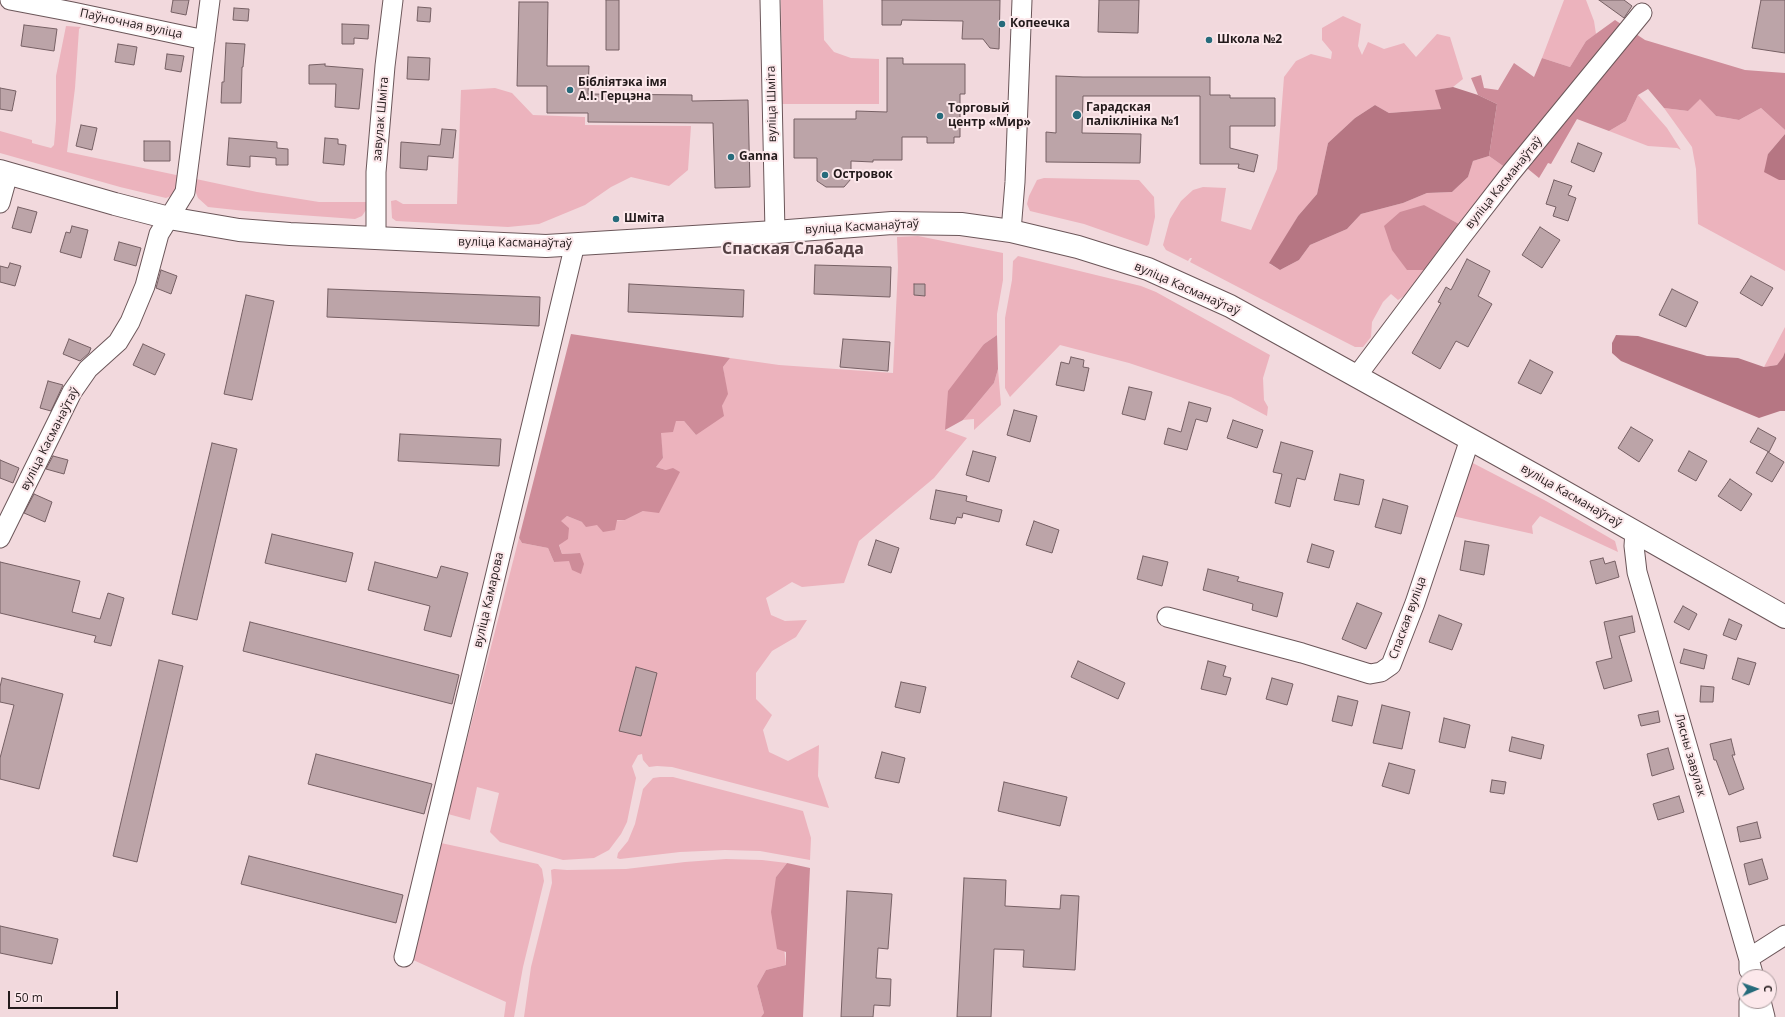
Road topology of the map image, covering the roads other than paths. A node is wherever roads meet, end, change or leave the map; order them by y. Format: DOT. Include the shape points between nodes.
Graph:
graph roads {
  1 [pos="10,0"];
  2 [pos="210,0"];
  3 [pos="393,0"];
  4 [pos="770,0"];
  5 [pos="1022,0"];
  6 [pos="1642,13"];
  7 [pos="205,40"];
  8 [pos="4,173"];
  9 [pos="0,203"];
  10 [pos="169,218"];
  11 [pos="1011,231"];
  12 [pos="775,232"];
  13 [pos="376,239"];
  14 [pos="575,244"];
  15 [pos="1356,377"];
  16 [pos="1470,439"];
  17 [pos="1635,532"];
  18 [pos="0,538"];
  19 [pos="1167,617"];
  20 [pos="1785,617"];
  21 [pos="1785,935"];
  22 [pos="404,957"];
  23 [pos="1749,958"];
  24 [pos="1749,969"];
  25 [pos="1752,969"];
  1 -- 7 [label="street, Паўночная вуліца"];
  2 -- 7 [label="street"];
  3 -- 13 [label="street, завулак Шміта" via="376,172"];
  4 -- 12 [label="street, вуліца Шміта"];
  5 -- 11 [label="street" via="1016,178"];
  6 -- 15 [label="street, вуліца Касманаўтаў" via="1510,174"];
  7 -- 10 [label="street" via="188,181 185,192"];
  8 -- 9 [label="street"];
  8 -- 10 [label="main road, вуліца Касманаўтаў"];
  10 -- 13 [label="main road, вуліца Касманаўтаў" via="240,230"];
  10 -- 18 [label="street, вуліца Касманаўтаў" via="159,234 145,286 130,322 118,342 88,369 72,392"];
  11 -- 12 [label="main road, вуліца Касманаўтаў" via="961,224 892,223"];
  11 -- 15 [label="main road, вуліца Касманаўтаў" via="1078,247 1148,269 1230,306"];
  12 -- 14 [label="main road, вуліца Касманаўтаў"];
  13 -- 14 [label="main road, вуліца Касманаўтаў" via="546,246"];
  14 -- 22 [label="street, вуліца Камарова"];
  15 -- 16 [label="main road, вуліца Касманаўтаў"];
  16 -- 17 [label="main road, вуліца Касманаўтаў"];
  16 -- 19 [label="street, Спаская вуліца" via="1415,603 1391,665 1381,672 1370,674"];
  17 -- 20 [label="main road, вуліца Касманаўтаў"];
  17 -- 23 [label="street, Лясны завулак" via="1634,546 1638,572"];
  21 -- 23 [label="street"];
  23 -- 24 [label="street"];
  23 -- 25 [label="street, Лясны завулак"];
}
